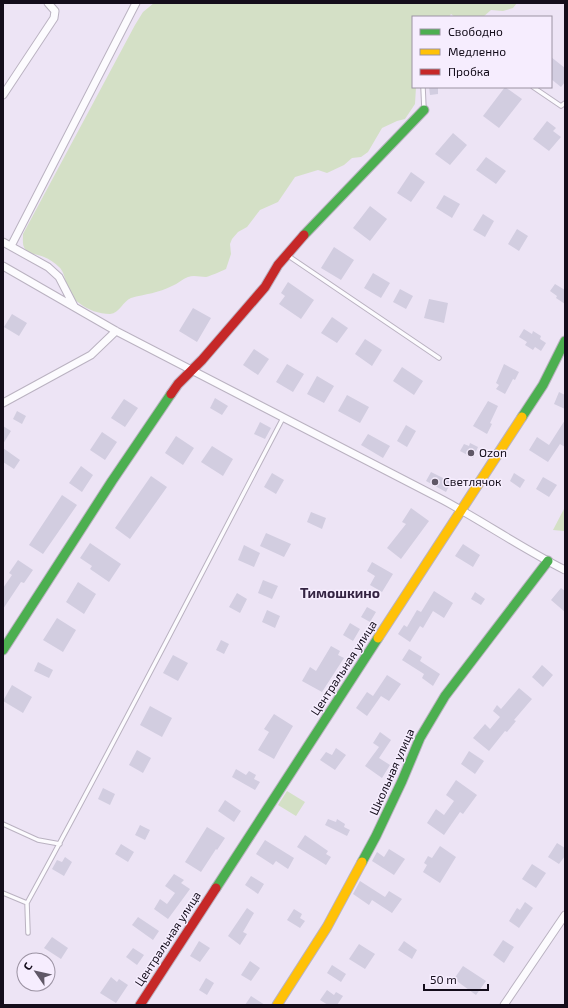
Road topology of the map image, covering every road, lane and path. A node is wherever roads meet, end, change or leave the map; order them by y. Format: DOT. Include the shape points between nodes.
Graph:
graph roads {
  1 [pos="48,3"];
  2 [pos="136,3"];
  3 [pos="423,88"];
  4 [pos="534,88"];
  5 [pos="3,95"];
  6 [pos="565,103"];
  7 [pos="424,110"];
  8 [pos="3,242"];
  9 [pos="11,246"];
  10 [pos="286,255"];
  11 [pos="3,266"];
  12 [pos="74,306"];
  13 [pos="116,331"];
  14 [pos="565,341"];
  15 [pos="439,358"];
  16 [pos="191,370"];
  17 [pos="3,404"];
  18 [pos="283,417"];
  19 [pos="462,510"];
  20 [pos="548,561"];
  21 [pos="565,570"];
  22 [pos="3,650"];
  23 [pos="3,824"];
  24 [pos="60,844"];
  25 [pos="3,893"];
  26 [pos="27,903"];
  27 [pos="565,915"];
  28 [pos="28,933"];
  29 [pos="140,1005"];
  30 [pos="277,1005"];
  31 [pos="504,1005"];
  1 -- 5 [label="street" via="56,11 54,18"];
  2 -- 9 [label="street"];
  3 -- 7 [label="lane"];
  4 -- 6 [label="lane" via="561,106"];
  7 -- 10 [label="street"];
  8 -- 9 [label="street"];
  9 -- 12 [label="street" via="48,267 59,277"];
  10 -- 15 [label="lane"];
  10 -- 16 [label="street" via="265,287"];
  11 -- 12 [label="street"];
  12 -- 13 [label="street"];
  13 -- 16 [label="street"];
  13 -- 17 [label="street" via="91,355"];
  14 -- 19 [label="street, Центральная улица" via="542,385"];
  16 -- 18 [label="street"];
  16 -- 22 [label="street" via="178,384 112,481"];
  18 -- 19 [label="street"];
  18 -- 24 [label="lane"];
  19 -- 20 [label="street"];
  19 -- 29 [label="street, Центральная улица"];
  20 -- 21 [label="street"];
  20 -- 30 [label="street, Школьная улица" via="432,716 376,836 327,927"];
  23 -- 24 [label="lane" via="38,840"];
  24 -- 26 [label="lane"];
  25 -- 26 [label="lane"];
  26 -- 28 [label="lane"];
  27 -- 31 [label="street"];
}
